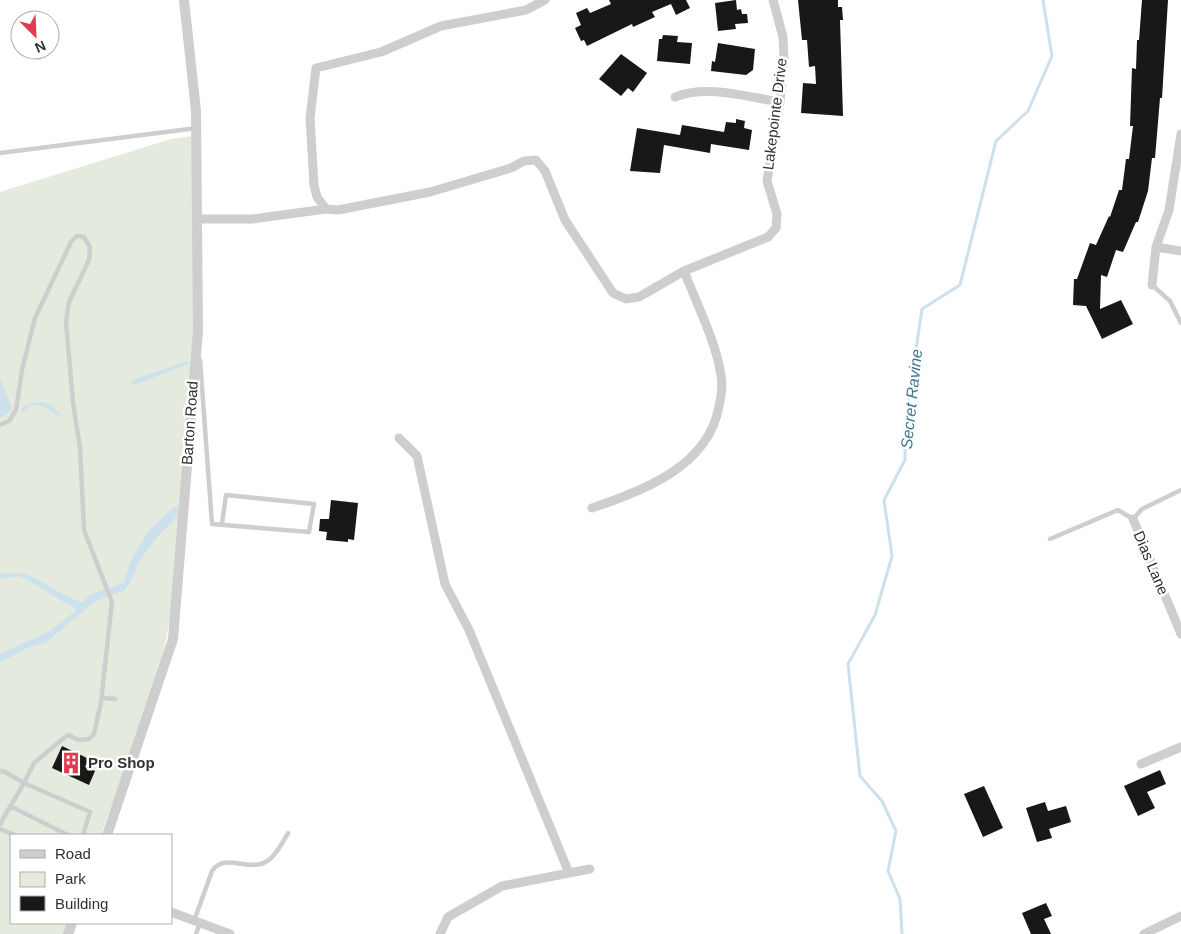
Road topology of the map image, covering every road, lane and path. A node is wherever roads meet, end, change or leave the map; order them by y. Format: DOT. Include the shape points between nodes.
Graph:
graph roads {
  1 [pos="184,0"];
  2 [pos="545,0"];
  3 [pos="773,0"];
  4 [pos="674,97"];
  5 [pos="780,102"];
  6 [pos="197,128"];
  7 [pos="1181,134"];
  8 [pos="0,152"];
  9 [pos="326,209"];
  10 [pos="197,219"];
  11 [pos="1156,246"];
  12 [pos="1181,251"];
  13 [pos="684,271"];
  14 [pos="1152,285"];
  15 [pos="1181,323"];
  16 [pos="198,331"];
  17 [pos="0,425"];
  18 [pos="398,438"];
  19 [pos="1181,490"];
  20 [pos="592,508"];
  21 [pos="1133,519"];
  22 [pos="222,524"];
  23 [pos="1050,539"];
  24 [pos="1181,634"];
  25 [pos="102,698"];
  26 [pos="115,699"];
  27 [pos="1181,747"];
  28 [pos="1141,764"];
  29 [pos="0,771"];
  30 [pos="24,783"];
  31 [pos="10,806"];
  32 [pos="0,824"];
  33 [pos="0,829"];
  34 [pos="288,833"];
  35 [pos="12,834"];
  36 [pos="66,834"];
  37 [pos="83,834"];
  38 [pos="107,834"];
  39 [pos="590,869"];
  40 [pos="569,873"];
  41 [pos="172,912"];
  42 [pos="1181,916"];
  43 [pos="197,922"];
  44 [pos="196,934"];
  45 [pos="230,934"];
  46 [pos="440,934"];
  47 [pos="1144,934"];
  1 -- 6 [label="street, Barton Road"];
  2 -- 9 [label="street" via="526,10 441,26 381,52 316,68 310,118 314,185 317,197"];
  3 -- 5 [label="street, Lakepointe Drive" via="783,37"];
  4 -- 5 [label="street" via="708,91"];
  5 -- 13 [label="street, Lakepointe Drive" via="766,181 777,214 776,228 768,237"];
  6 -- 8 [label="lane"];
  6 -- 10 [label="street, Barton Road"];
  7 -- 11 [label="street" via="1168,210"];
  9 -- 10 [label="street" via="252,219"];
  9 -- 13 [label="street" via="338,210 430,192 524,161 536,160 545,171 565,220 613,293 626,299 638,297"];
  10 -- 16 [label="street, Barton Road"];
  11 -- 12 [label="street"];
  11 -- 14 [label="street"];
  13 -- 20 [label="street" via="722,376 717,418 708,439 679,468 629,496"];
  14 -- 15 [label="lane" via="1170,300"];
  16 -- 22 [label="lane" via="212,524"];
  16 -- 38 [label="street, Barton Road" via="173,639"];
  17 -- 25 [label="lane" via="9,421 16,410 22,370 40,306 71,242 78,236 84,236 91,252 69,302 66,322 80,448 84,530 111,597"];
  18 -- 40 [label="street" via="416,456 445,584 469,630"];
  19 -- 21 [label="lane" via="1142,509"];
  21 -- 23 [label="lane" via="1118,510"];
  21 -- 24 [label="street, Dias Lane"];
  22 -- 22 [label="lane" via="310,532 314,504 226,495"];
  25 -- 26 [label="lane"];
  25 -- 30 [label="lane" via="94,734 88,740 78,740 69,735 65,737 34,763"];
  27 -- 28 [label="street"];
  29 -- 30 [label="lane"];
  30 -- 31 [label="lane"];
  30 -- 37 [label="lane" via="90,812"];
  31 -- 32 [label="lane"];
  31 -- 36 [label="lane"];
  33 -- 35 [label="lane"];
  34 -- 43 [label="lane" via="277,852 263,864 248,866 222,862 216,865"];
  39 -- 40 [label="street"];
  40 -- 46 [label="street" via="502,886 448,917"];
  41 -- 43 [label="street"];
  42 -- 47 [label="street"];
  43 -- 44 [label="lane"];
  43 -- 45 [label="street"];
}
